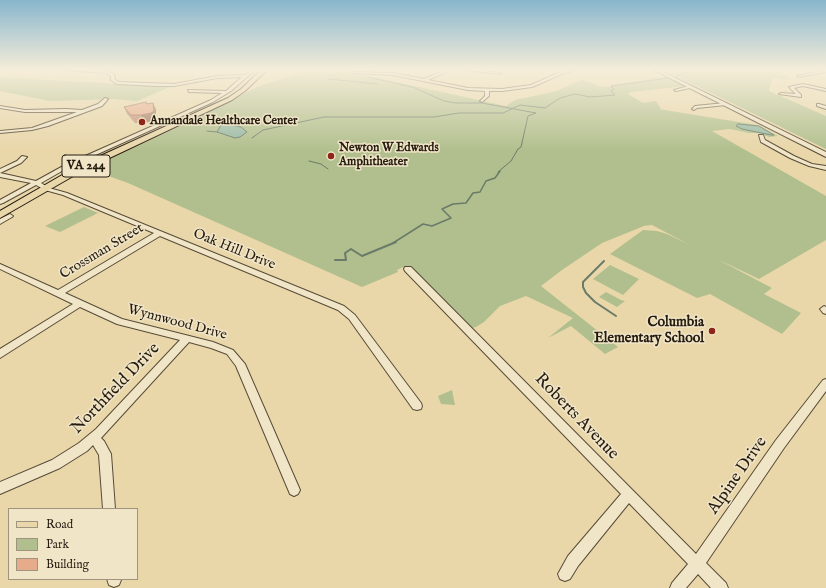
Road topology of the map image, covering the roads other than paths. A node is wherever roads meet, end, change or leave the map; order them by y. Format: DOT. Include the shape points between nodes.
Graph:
graph roads {
  1 [pos="219,96"];
  2 [pos="227,96"];
  3 [pos="234,96"];
  4 [pos="487,96"];
  5 [pos="708,96"];
  6 [pos="106,99"];
  7 [pos="482,101"];
  8 [pos="724,104"];
  9 [pos="819,105"];
  10 [pos="0,106"];
  11 [pos="826,108"];
  12 [pos="694,109"];
  13 [pos="82,112"];
  14 [pos="0,132"];
  15 [pos="169,134"];
  16 [pos="761,136"];
  17 [pos="142,140"];
  18 [pos="826,155"];
  19 [pos="24,157"];
  20 [pos="826,168"];
  21 [pos="0,171"];
  22 [pos="0,176"];
  23 [pos="40,185"];
  24 [pos="0,205"];
  25 [pos="0,215"];
  26 [pos="10,216"];
  27 [pos="0,222"];
  28 [pos="160,233"];
  29 [pos="0,266"];
  30 [pos="408,269"];
  31 [pos="58,294"];
  32 [pos="79,304"];
  33 [pos="187,339"];
  34 [pos="0,354"];
  35 [pos="826,383"];
  36 [pos="417,406"];
  37 [pos="93,438"];
  38 [pos="0,488"];
  39 [pos="294,490"];
  40 [pos="628,495"];
  41 [pos="109,508"];
  42 [pos="697,564"];
  43 [pos="565,574"];
  44 [pos="677,588"];
  45 [pos="721,588"];
  1 -- 23 [label="street" via="81,159"];
  2 -- 23 [label="main road, VA 244"];
  3 -- 17 [label="main road, VA 244"];
  4 -- 7 [label="street"];
  5 -- 8 [label="street"];
  6 -- 13 [label="street" via="103,103"];
  8 -- 12 [label="street"];
  8 -- 18 [label="street"];
  9 -- 11 [label="street"];
  10 -- 13 [label="street" via="25,111"];
  13 -- 14 [label="street" via="42,127"];
  15 -- 17 [label="main road"];
  16 -- 20 [label="street" via="763,141 792,157"];
  17 -- 23 [label="main road, VA 244"];
  19 -- 21 [label="street"];
  22 -- 23 [label="street, Oak Hill Drive"];
  23 -- 24 [label="main road, VA 244"];
  23 -- 25 [label="main road, VA 244"];
  23 -- 28 [label="street, Oak Hill Drive"];
  26 -- 27 [label="street"];
  28 -- 31 [label="street, Crossman Street"];
  28 -- 36 [label="street, Oak Hill Drive" via="341,308 352,317"];
  29 -- 31 [label="street, Wynnwood Drive"];
  30 -- 40 [label="street, Roberts Avenue"];
  31 -- 32 [label="street, Wynnwood Drive"];
  32 -- 33 [label="street, Wynnwood Drive" via="120,322"];
  32 -- 34 [label="street"];
  33 -- 37 [label="street, Northfield Drive"];
  33 -- 39 [label="street, Wynnwood Drive" via="226,349 237,359"];
  35 -- 42 [label="street, Alpine Drive" via="780,444"];
  37 -- 38 [label="street, Northfield Drive" via="56,464"];
  37 -- 41 [label="street" via="105,454"];
  40 -- 42 [label="street, Roberts Avenue"];
  40 -- 43 [label="street"];
  42 -- 44 [label="street, Alpine Drive"];
  42 -- 45 [label="street, Roberts Avenue"];
}
